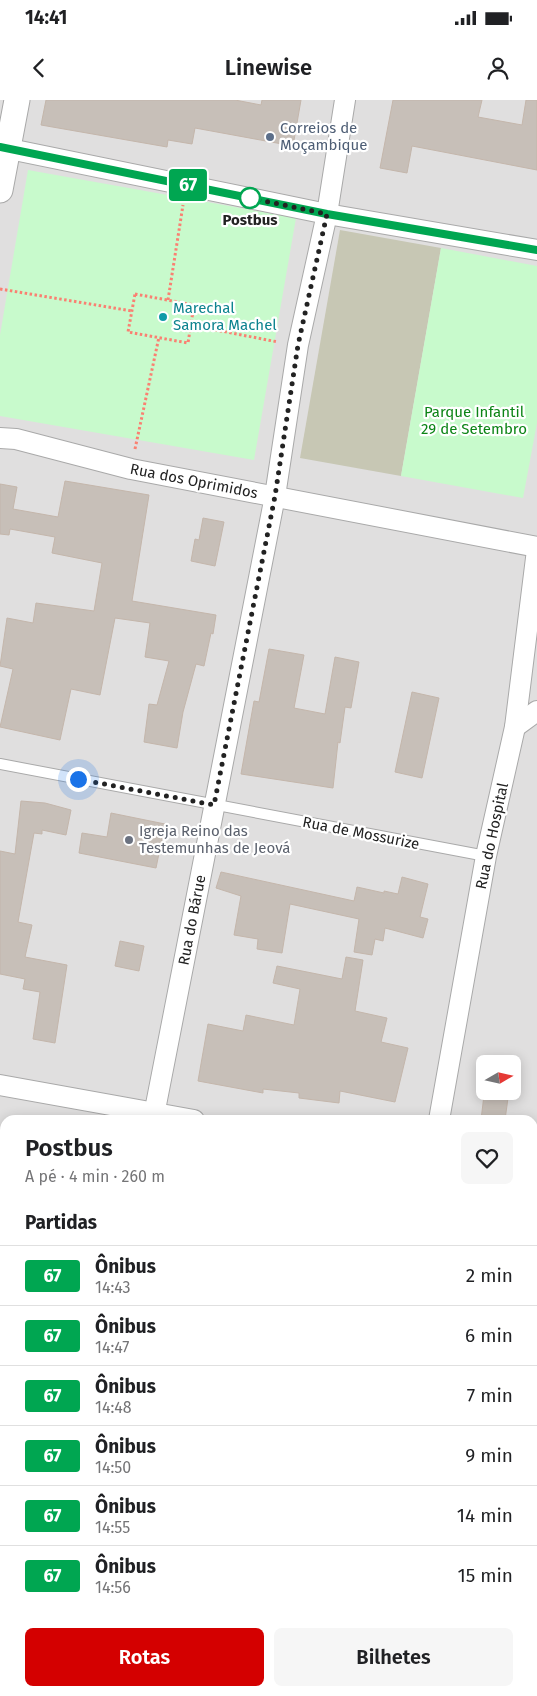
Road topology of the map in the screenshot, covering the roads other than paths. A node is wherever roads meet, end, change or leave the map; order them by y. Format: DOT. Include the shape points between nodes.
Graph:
graph roads {
  1 [pos="17,100"];
  2 [pos="345,100"];
  3 [pos="4,148"];
  4 [pos="0,190"];
  5 [pos="327,214"];
  6 [pos="537,250"];
  7 [pos="0,438"];
  8 [pos="275,496"];
  9 [pos="537,548"];
  10 [pos="537,711"];
  11 [pos="515,727"];
  12 [pos="0,764"];
  13 [pos="214,805"];
  14 [pos="486,856"];
  15 [pos="0,1085"];
  16 [pos="149,1115"];
  17 [pos="154,1115"];
  18 [pos="440,1115"];
  1 -- 3 [label="street"];
  2 -- 5 [label="street, Rua do Bárue"];
  3 -- 4 [label="street"];
  3 -- 5 [label="street"];
  5 -- 6 [label="street"];
  5 -- 8 [label="street, Rua do Bárue" via="298,345"];
  7 -- 8 [label="street, Rua dos Oprimidos" via="16,439 131,469"];
  8 -- 9 [label="street, Rua dos Oprimidos"];
  8 -- 13 [label="street, Rua do Bárue"];
  9 -- 11 [label="street, Rua do Hospital"];
  10 -- 11 [label="street"];
  11 -- 14 [label="street, Rua do Hospital"];
  12 -- 13 [label="lane, Rua de Mossurize"];
  13 -- 14 [label="lane, Rua de Mossurize"];
  13 -- 17 [label="street, Rua do Bárue"];
  14 -- 18 [label="street, Rua do Hospital"];
  15 -- 16 [label="street"];
}
